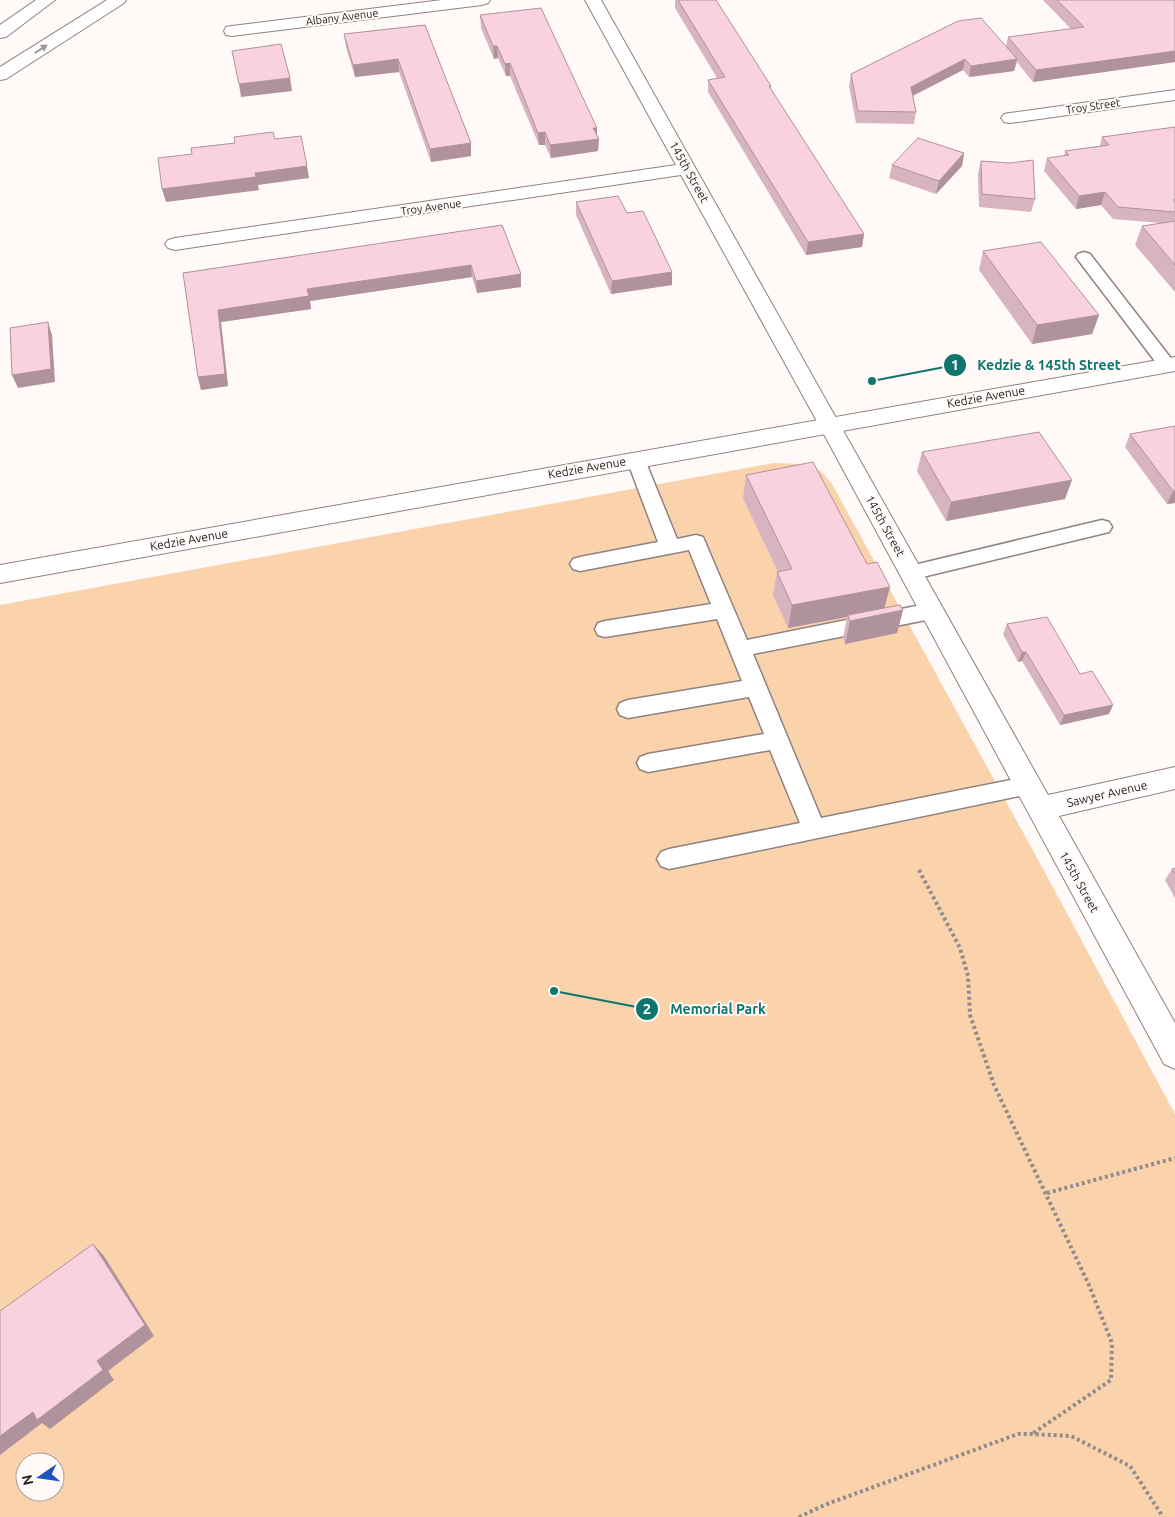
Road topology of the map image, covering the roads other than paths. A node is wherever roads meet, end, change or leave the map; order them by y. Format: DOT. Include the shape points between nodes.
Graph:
graph roads {
  1 [pos="47,0"];
  2 [pos="118,0"];
  3 [pos="482,0"];
  4 [pos="593,0"];
  5 [pos="232,31"];
  6 [pos="0,33"];
  7 [pos="0,76"];
  8 [pos="1175,95"];
  9 [pos="1010,118"];
  10 [pos="687,170"];
  11 [pos="175,244"];
  12 [pos="1084,257"];
  13 [pos="1171,365"];
  14 [pos="830,425"];
  15 [pos="636,460"];
  16 [pos="1102,527"];
  17 [pos="670,547"];
  18 [pos="580,564"];
  19 [pos="910,572"];
  20 [pos="0,574"];
  21 [pos="724,610"];
  22 [pos="931,611"];
  23 [pos="605,629"];
  24 [pos="740,649"];
  25 [pos="756,686"];
  26 [pos="628,709"];
  27 [pos="778,740"];
  28 [pos="648,764"];
  29 [pos="1175,778"];
  30 [pos="1033,797"];
  31 [pos="814,829"];
  32 [pos="669,859"];
  33 [pos="1175,1054"];
  1 -- 6 [label="main road"];
  7 -- 2 [label="main road, one-way"];
  3 -- 5 [label="main road, Albany Avenue"];
  4 -- 10 [label="main road, 145th Street"];
  8 -- 9 [label="main road, Troy Street"];
  10 -- 11 [label="main road, Troy Avenue"];
  10 -- 14 [label="main road, 145th Street"];
  12 -- 13 [label="lane"];
  13 -- 14 [label="main road, Kedzie Avenue"];
  14 -- 15 [label="main road, Kedzie Avenue"];
  14 -- 19 [label="main road, 145th Street"];
  15 -- 17 [label="lane"];
  15 -- 20 [label="main road, Kedzie Avenue"];
  16 -- 19 [label="lane"];
  17 -- 18 [label="lane"];
  17 -- 21 [label="lane" via="696,542"];
  19 -- 22 [label="main road, 145th Street"];
  21 -- 23 [label="lane"];
  21 -- 24 [label="lane"];
  22 -- 24 [label="lane"];
  22 -- 30 [label="main road, 145th Street"];
  24 -- 25 [label="lane"];
  25 -- 26 [label="lane"];
  25 -- 27 [label="lane"];
  27 -- 28 [label="lane"];
  27 -- 31 [label="lane"];
  29 -- 30 [label="main road, Sawyer Avenue"];
  30 -- 31 [label="lane"];
  30 -- 33 [label="main road, 145th Street"];
  31 -- 32 [label="lane"];
}
